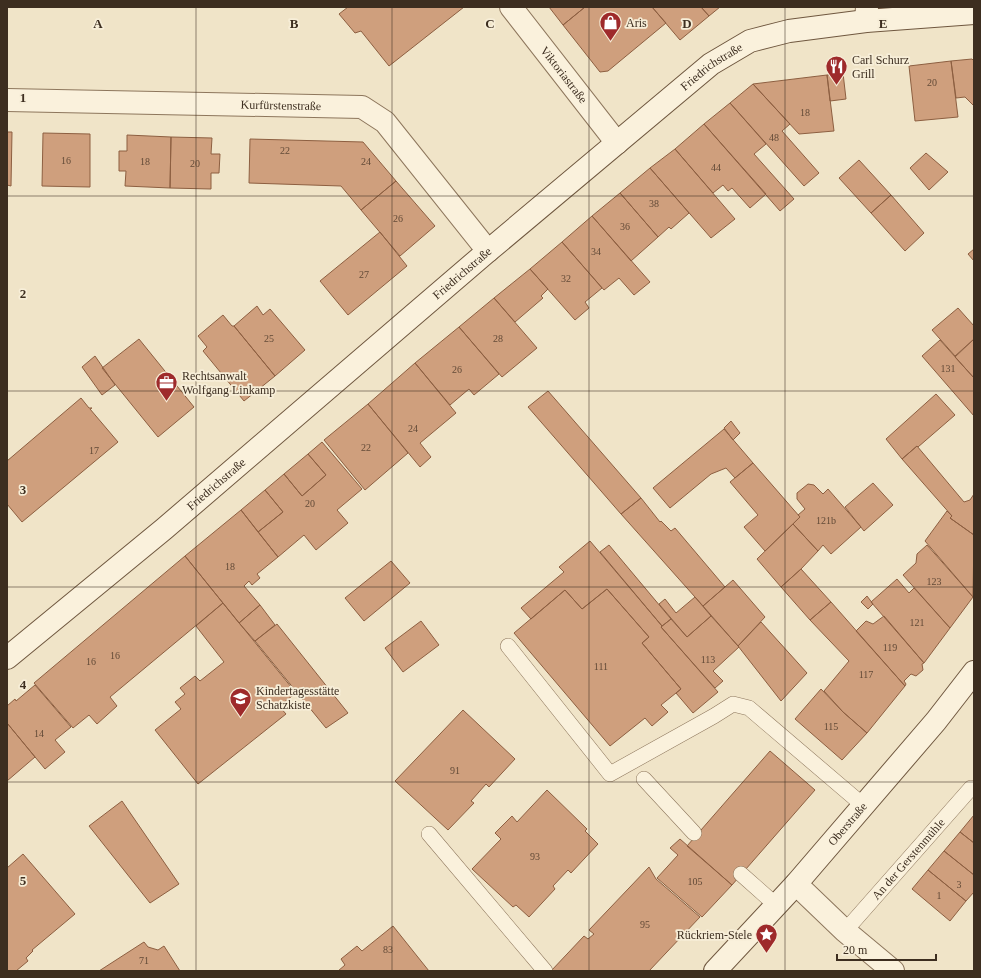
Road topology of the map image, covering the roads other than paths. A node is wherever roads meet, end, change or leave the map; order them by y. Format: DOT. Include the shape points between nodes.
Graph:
graph roads {
  1 [pos="511,7"];
  2 [pos="974,13"];
  3 [pos="866,14"];
  4 [pos="7,100"];
  5 [pos="617,143"];
  6 [pos="488,251"];
  7 [pos="508,646"];
  8 [pos="7,658"];
  9 [pos="974,672"];
  10 [pos="644,779"];
  11 [pos="971,788"];
  12 [pos="864,806"];
  13 [pos="694,833"];
  14 [pos="429,834"];
  15 [pos="742,874"];
  16 [pos="796,884"];
  17 [pos="776,905"];
  18 [pos="845,931"];
  19 [pos="545,971"];
  20 [pos="714,971"];
  21 [pos="893,971"];
  1 -- 5 [label="main road, Viktoriastraße"];
  2 -- 3 [label="main road, Friedrichstraße"];
  3 -- 5 [label="main road, Friedrichstraße" via="750,41 711,64"];
  4 -- 6 [label="main road, Kurfürstenstraße" via="362,107 385,122"];
  5 -- 6 [label="main road, Friedrichstraße"];
  6 -- 8 [label="main road, Friedrichstraße" via="164,529"];
  7 -- 12 [label="lane" via="610,774 733,704 749,708"];
  9 -- 12 [label="main road, Oberstraße"];
  10 -- 13 [label="lane"];
  11 -- 18 [label="lane, An der Gerstenmühle"];
  12 -- 16 [label="main road, Oberstraße"];
  14 -- 19 [label="lane"];
  15 -- 17 [label="lane"];
  16 -- 17 [label="main road, Oberstraße"];
  16 -- 18 [label="main road"];
  17 -- 20 [label="main road, Oberstraße"];
  18 -- 21 [label="main road"];
}
